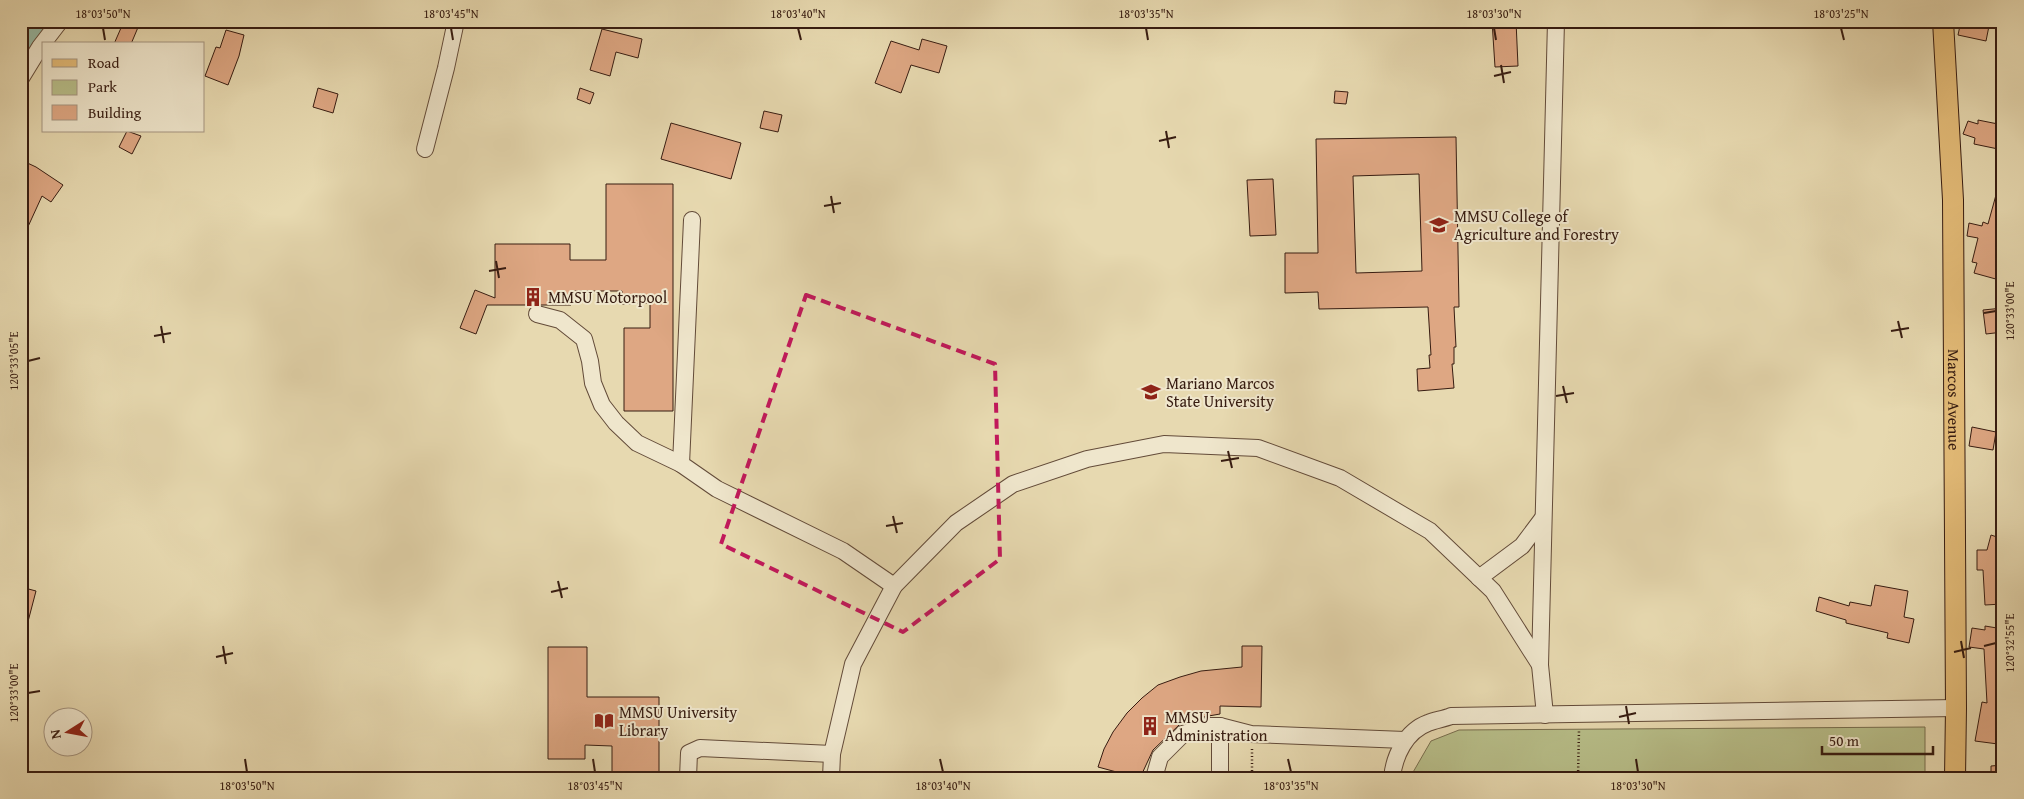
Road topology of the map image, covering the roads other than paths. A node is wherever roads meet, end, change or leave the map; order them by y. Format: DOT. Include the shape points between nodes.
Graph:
graph roads {
  1 [pos="60,21"];
  2 [pos="456,21"];
  3 [pos="1556,21"];
  4 [pos="1943,21"];
  5 [pos="44,42"];
  6 [pos="42,44"];
  7 [pos="21,78"];
  8 [pos="425,149"];
  9 [pos="692,220"];
  10 [pos="538,314"];
  11 [pos="681,464"];
  12 [pos="1543,518"];
  13 [pos="1479,578"];
  14 [pos="894,586"];
  15 [pos="1540,664"];
  16 [pos="1956,708"];
  17 [pos="1545,714"];
  18 [pos="1220,726"];
  19 [pos="1405,740"];
  20 [pos="832,754"];
  21 [pos="688,778"];
  22 [pos="831,778"];
  23 [pos="1154,778"];
  24 [pos="1220,778"];
  25 [pos="1392,778"];
  26 [pos="1955,778"];
  1 -- 5 [label="street"];
  2 -- 8 [label="street"];
  3 -- 12 [label="street"];
  4 -- 16 [label="main road, Marcos Avenue" via="1953,200"];
  6 -- 7 [label="street"];
  9 -- 11 [label="street"];
  10 -- 11 [label="street" via="560,320 584,339 593,383 602,405 616,424 637,443"];
  11 -- 14 [label="street" via="717,489 843,551"];
  12 -- 13 [label="street" via="1522,546"];
  12 -- 15 [label="street"];
  13 -- 14 [label="street" via="1430,530 1340,478 1258,448 1164,444 1087,459 1013,484 956,523"];
  13 -- 15 [label="street" via="1493,591"];
  14 -- 20 [label="street" via="852,664"];
  15 -- 17 [label="street"];
  16 -- 17 [label="street"];
  16 -- 26 [label="main road, Marcos Avenue"];
  17 -- 19 [label="street" via="1451,716 1426,724"];
  18 -- 19 [label="street" via="1251,734"];
  18 -- 23 [label="street" via="1206,726 1183,734 1160,757"];
  18 -- 24 [label="street"];
  19 -- 25 [label="street" via="1393,766"];
  20 -- 21 [label="street" via="700,748 689,753"];
  20 -- 22 [label="street"];
}
